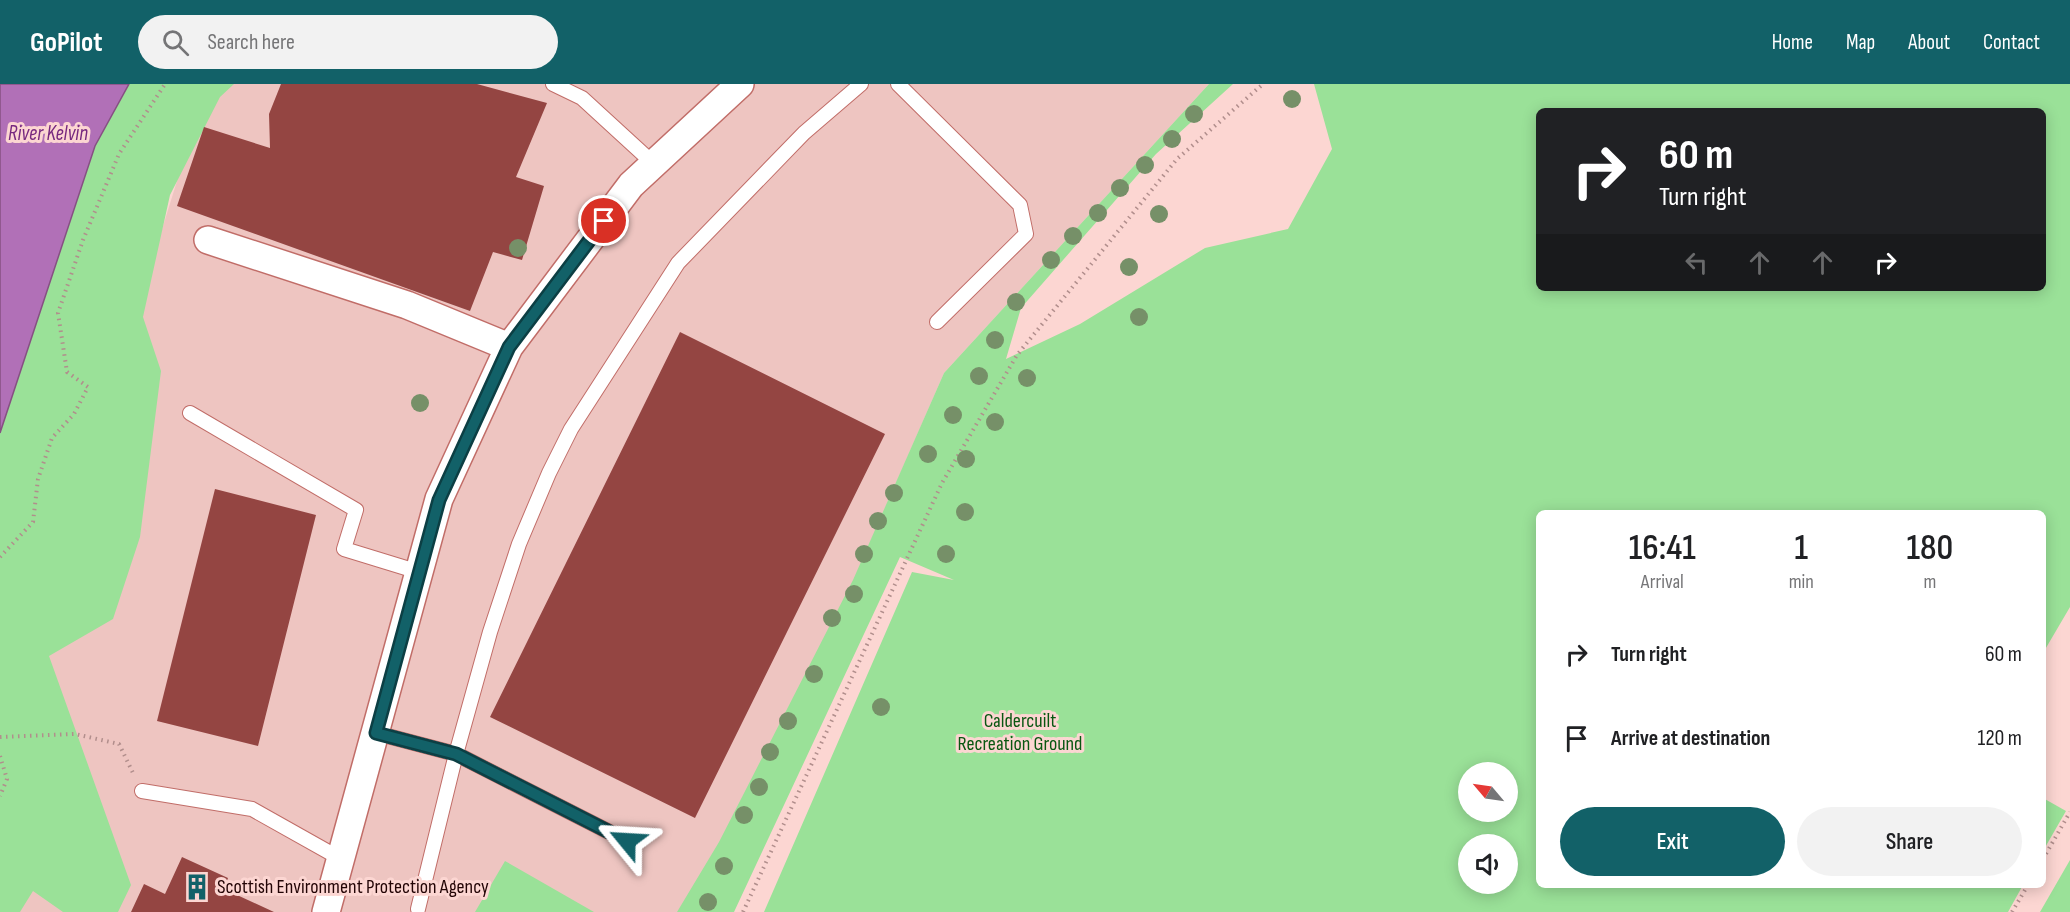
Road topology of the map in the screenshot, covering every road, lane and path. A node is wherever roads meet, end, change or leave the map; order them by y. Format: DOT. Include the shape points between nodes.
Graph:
graph roads {
  1 [pos="165,84"];
  2 [pos="553,84"];
  3 [pos="740,84"];
  4 [pos="861,84"];
  5 [pos="898,84"];
  6 [pos="1263,84"];
  7 [pos="654,164"];
  8 [pos="208,240"];
  9 [pos="937,322"];
  10 [pos="509,347"];
  11 [pos="190,413"];
  12 [pos="0,557"];
  13 [pos="419,572"];
  14 [pos="376,733"];
  15 [pos="0,737"];
  16 [pos="456,754"];
  17 [pos="0,756"];
  18 [pos="142,791"];
  19 [pos="0,796"];
  20 [pos="2070,812"];
  21 [pos="627,841"];
  22 [pos="2046,854"];
  23 [pos="341,859"];
  24 [pos="2026,888"];
  25 [pos="418,909"];
  26 [pos="326,912"];
  27 [pos="743,912"];
  28 [pos="2012,912"];
  1 -- 12 [label="path" via="119,154 58,313 67,372 88,387 74,414 52,438 38,479 33,522"];
  2 -- 7 [label="lane" via="582,98"];
  3 -- 7 [label="street"];
  4 -- 16 [label="lane" via="804,133 678,263 572,429 519,544"];
  5 -- 9 [label="lane" via="1020,205 1026,234"];
  6 -- 27 [label="path" via="1177,159 1017,355 942,483"];
  7 -- 10 [label="street" via="631,185"];
  8 -- 10 [label="street" via="407,305"];
  10 -- 13 [label="street" via="439,500"];
  11 -- 13 [label="lane" via="356,510 344,549"];
  13 -- 14 [label="street"];
  14 -- 16 [label="lane"];
  14 -- 23 [label="street"];
  15 -- 18 [label="path" via="75,734 119,744"];
  16 -- 21 [label="lane"];
  16 -- 25 [label="lane"];
  17 -- 19 [label="path" via="7,779"];
  18 -- 23 [label="lane" via="252,808"];
  20 -- 22 [label="path"];
  23 -- 26 [label="street"];
  24 -- 28 [label="path"];
}
